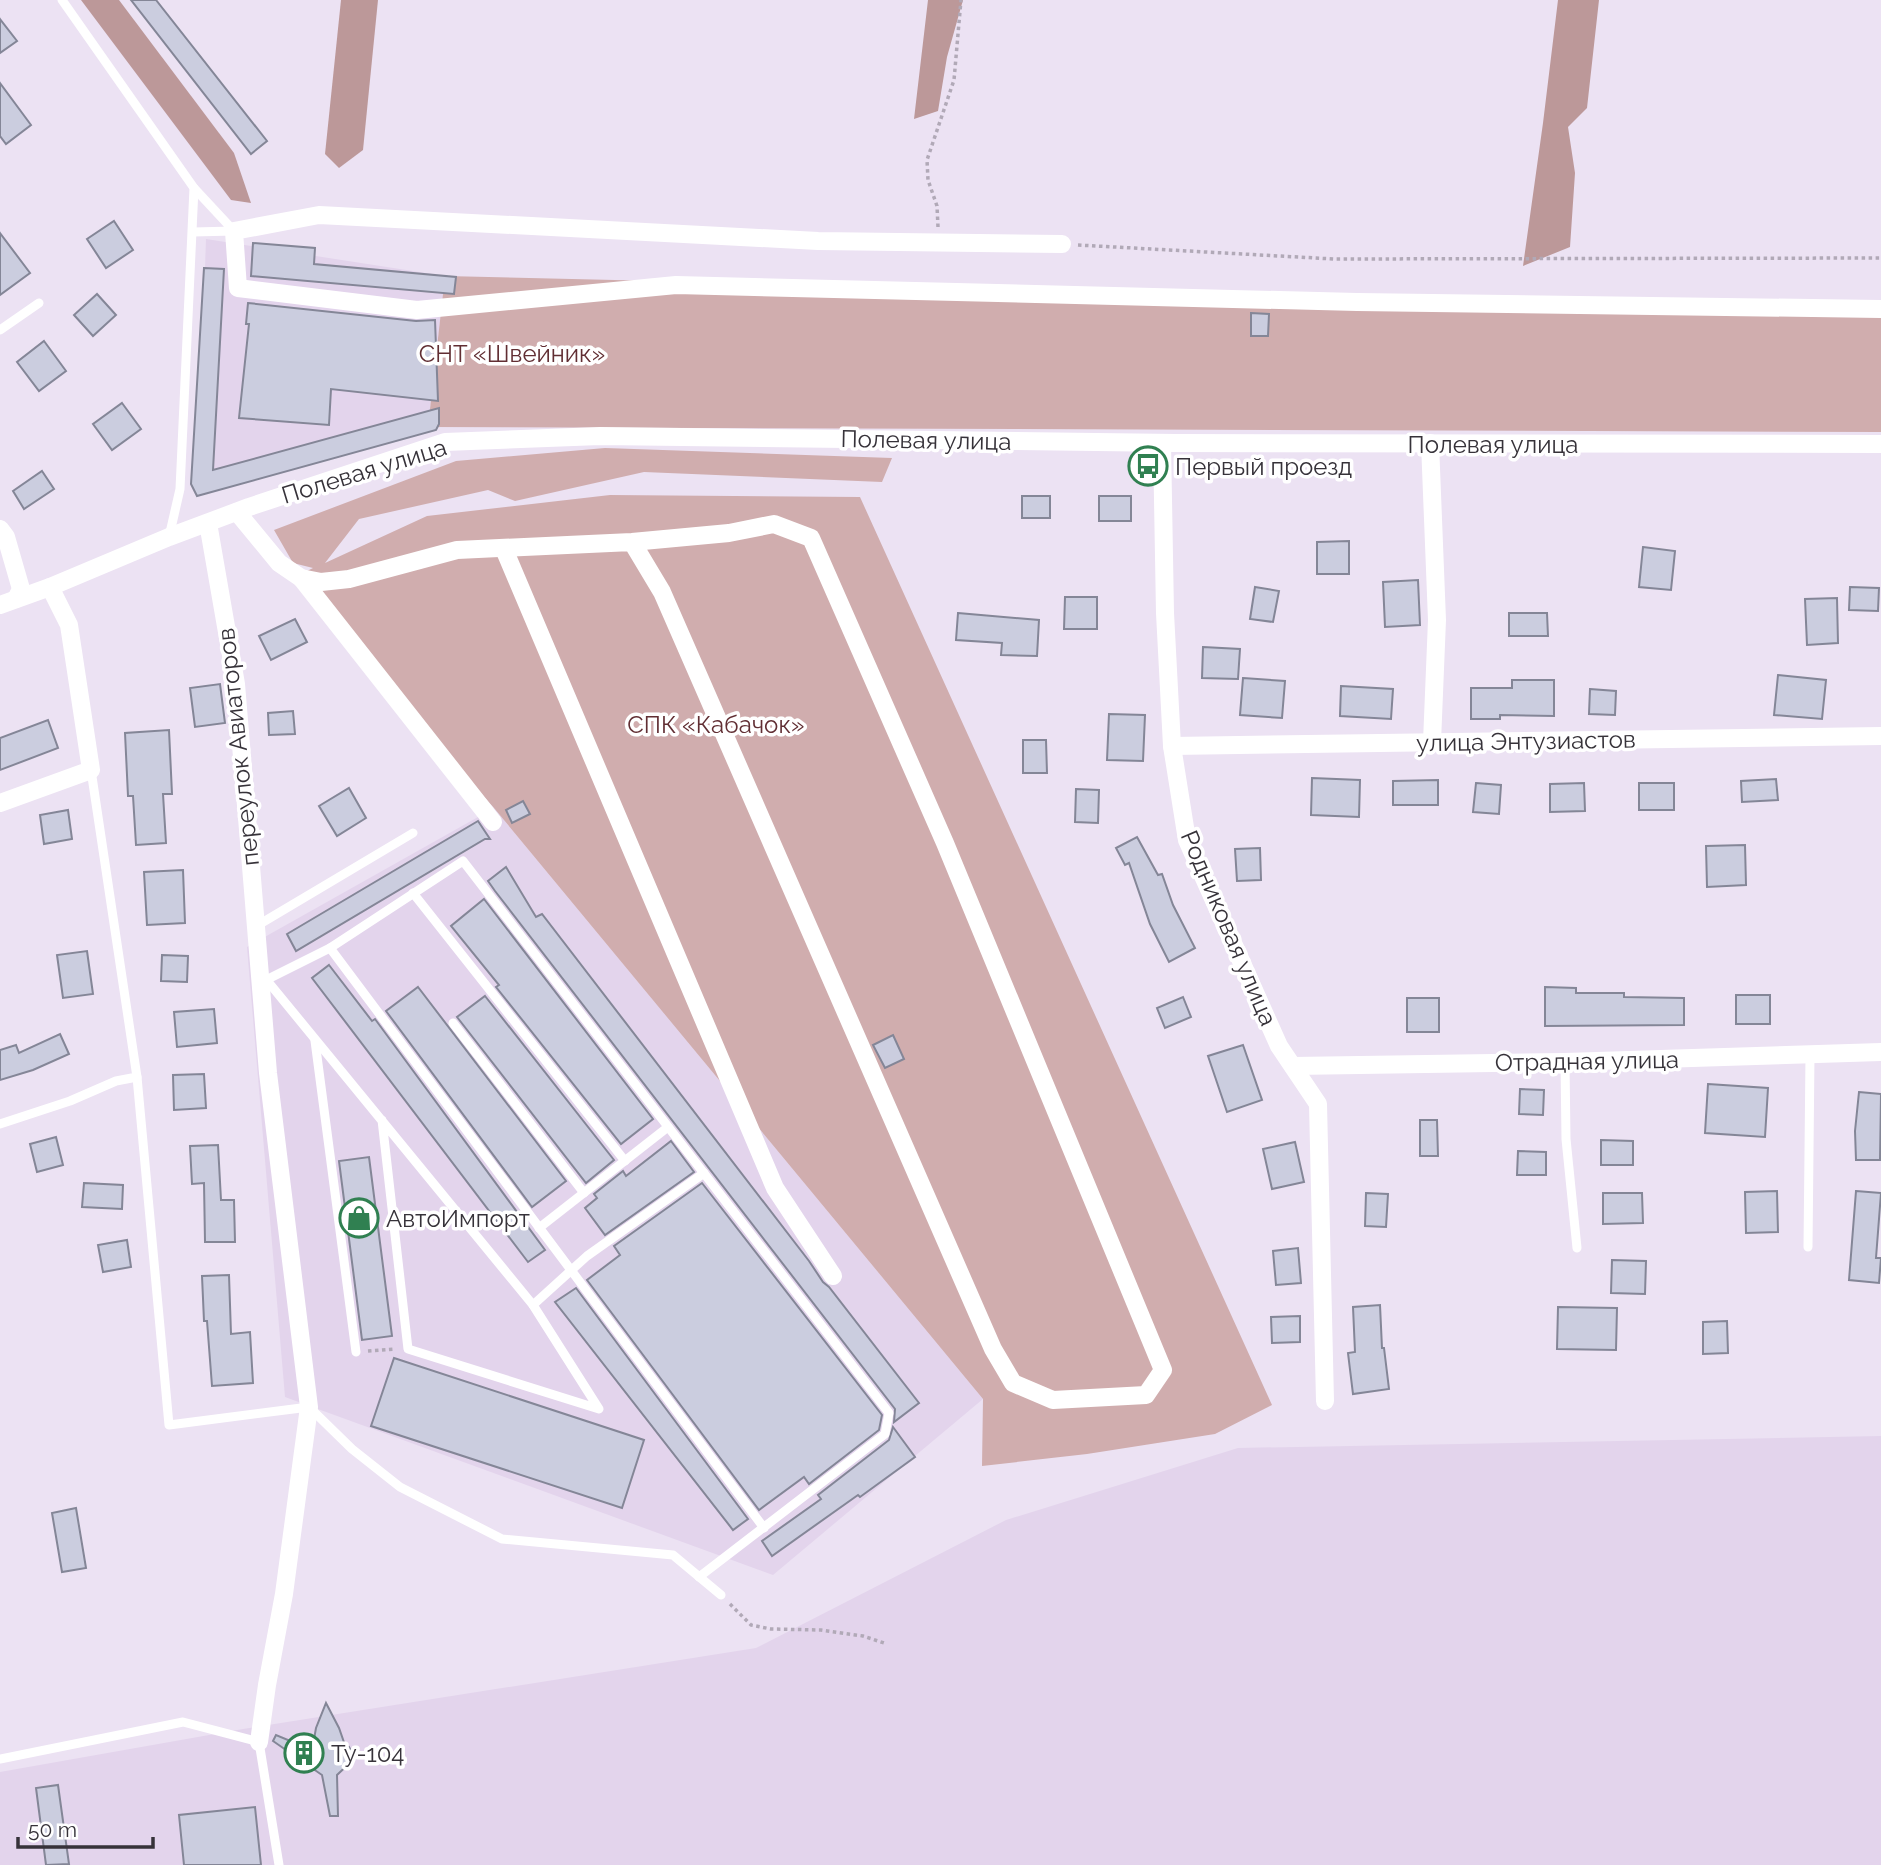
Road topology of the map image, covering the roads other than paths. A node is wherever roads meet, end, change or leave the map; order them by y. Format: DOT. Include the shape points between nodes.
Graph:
graph roads {
  1 [pos="62,0"];
  2 [pos="194,188"];
  3 [pos="234,231"];
  4 [pos="193,232"];
  5 [pos="1062,244"];
  6 [pos="39,303"];
  7 [pos="1881,309"];
  8 [pos="0,330"];
  9 [pos="1162,443"];
  10 [pos="1430,443"];
  11 [pos="1881,444"];
  12 [pos="237,512"];
  13 [pos="208,523"];
  14 [pos="0,529"];
  15 [pos="169,537"];
  16 [pos="632,542"];
  17 [pos="503,549"];
  18 [pos="302,578"];
  19 [pos="50,587"];
  20 [pos="8,602"];
  21 [pos="1881,736"];
  22 [pos="1432,741"];
  23 [pos="1172,746"];
  24 [pos="91,769"];
  25 [pos="0,803"];
  26 [pos="494,822"];
  27 [pos="412,833"];
  28 [pos="413,893"];
  29 [pos="256,927"];
  30 [pos="330,947"];
  31 [pos="263,976"];
  32 [pos="453,1023"];
  33 [pos="315,1040"];
  34 [pos="1881,1052"];
  35 [pos="1810,1055"];
  36 [pos="1565,1062"];
  37 [pos="1293,1066"];
  38 [pos="137,1077"];
  39 [pos="382,1120"];
  40 [pos="0,1124"];
  41 [pos="668,1127"];
  42 [pos="625,1161"];
  43 [pos="704,1173"];
  44 [pos="584,1193"];
  45 [pos="539,1228"];
  46 [pos="1808,1247"];
  47 [pos="1577,1248"];
  48 [pos="571,1271"];
  49 [pos="834,1276"];
  50 [pos="533,1304"];
  51 [pos="356,1352"];
  52 [pos="1325,1401"];
  53 [pos="310,1407"];
  54 [pos="764,1528"];
  55 [pos="699,1577"];
  56 [pos="721,1595"];
  57 [pos="259,1742"];
  58 [pos="0,1759"];
  59 [pos="279,1865"];
  1 -- 2 [label="lane"];
  2 -- 3 [label="lane"];
  2 -- 4 [label="lane"];
  3 -- 4 [label="lane"];
  3 -- 5 [label="street" via="319,215 818,241"];
  3 -- 7 [label="street" via="238,288 417,310 676,285"];
  4 -- 15 [label="lane" via="180,489"];
  6 -- 8 [label="lane"];
  9 -- 10 [label="street, Полевая улица"];
  9 -- 12 [label="street, Полевая улица" via="600,436 445,442"];
  9 -- 23 [label="street, Родниковая улица"];
  10 -- 11 [label="street, Полевая улица"];
  10 -- 22 [label="street" via="1437,620"];
  12 -- 13 [label="street, Полевая улица"];
  12 -- 18 [label="street" via="279,563"];
  13 -- 15 [label="street, Полевая улица"];
  13 -- 29 [label="street, переулок Авиаторов" via="236,684"];
  14 -- 20 [label="street" via="21,589"];
  15 -- 19 [label="street, Полевая улица"];
  16 -- 16 [label="street" via="774,524 811,538 950,856 1163,1370 1146,1395 1054,1400 1013,1383 993,1349 662,592"];
  16 -- 17 [label="street"];
  17 -- 18 [label="street" via="457,550 349,579 321,582"];
  17 -- 49 [label="street" via="775,1188"];
  18 -- 26 [label="street"];
  19 -- 20 [label="street, Полевая улица"];
  19 -- 24 [label="street" via="69,625"];
  21 -- 22 [label="street, улица Энтузиастов"];
  22 -- 23 [label="street, улица Энтузиастов"];
  23 -- 37 [label="street, Родниковая улица" via="1187,840 1279,1046"];
  24 -- 25 [label="street"];
  24 -- 38 [label="lane"];
  27 -- 29 [label="lane"];
  28 -- 30 [label="lane"];
  28 -- 41 [label="lane" via="463,861"];
  28 -- 42 [label="lane"];
  29 -- 31 [label="street, переулок Авиаторов"];
  30 -- 31 [label="lane"];
  30 -- 45 [label="lane"];
  31 -- 33 [label="lane"];
  31 -- 53 [label="street, переулок Авиаторов" via="270,1085"];
  32 -- 44 [label="lane"];
  33 -- 39 [label="lane"];
  33 -- 51 [label="lane"];
  34 -- 35 [label="street, Отрадная улица"];
  35 -- 36 [label="street, Отрадная улица"];
  35 -- 46 [label="lane"];
  36 -- 37 [label="street, Отрадная улица"];
  36 -- 47 [label="lane" via="1566,1139"];
  37 -- 52 [label="street, Родниковая улица" via="1318,1104"];
  38 -- 40 [label="lane"];
  38 -- 53 [label="lane" via="169,1425"];
  39 -- 50 [label="lane"];
  39 -- 50 [label="lane" via="408,1349 600,1409"];
  41 -- 42 [label="lane"];
  41 -- 43 [label="lane"];
  42 -- 44 [label="lane"];
  43 -- 48 [label="lane"];
  43 -- 54 [label="lane" via="889,1413 885,1434"];
  44 -- 45 [label="lane"];
  45 -- 48 [label="lane"];
  48 -- 50 [label="lane"];
  48 -- 54 [label="lane"];
  53 -- 55 [label="lane" via="400,1487 502,1539 673,1556"];
  53 -- 57 [label="street, переулок Авиаторов"];
  54 -- 55 [label="lane"];
  55 -- 56 [label="lane"];
  57 -- 58 [label="lane" via="183,1722"];
  57 -- 59 [label="lane"];
}
